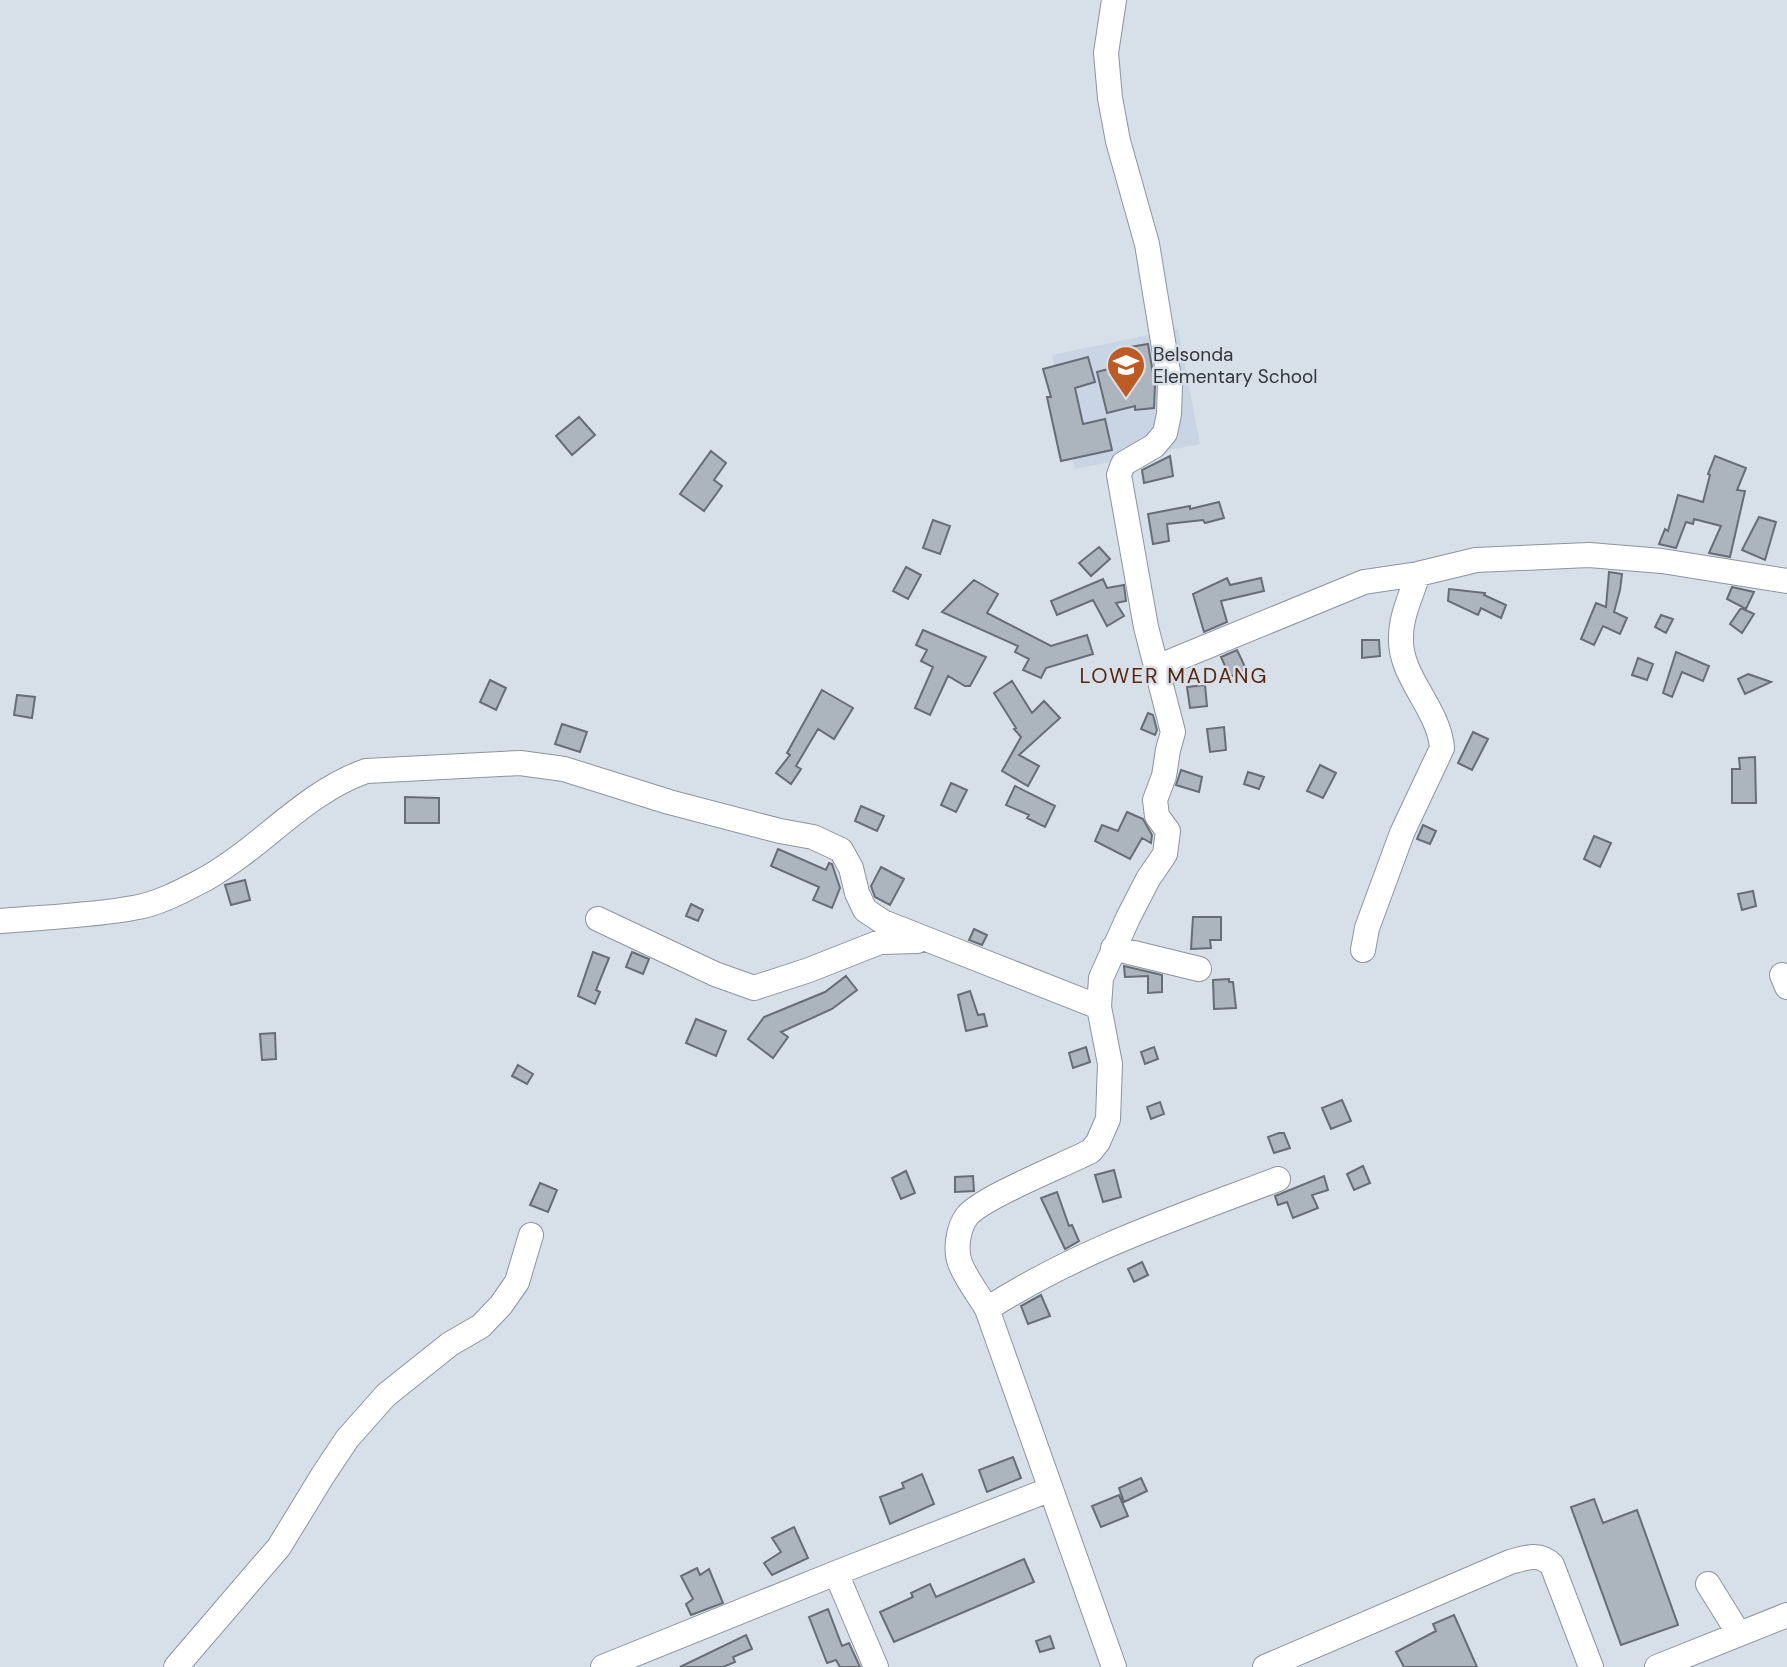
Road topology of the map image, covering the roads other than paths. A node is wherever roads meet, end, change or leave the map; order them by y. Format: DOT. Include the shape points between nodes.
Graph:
graph roads {
  1 [pos="1114,0"];
  2 [pos="1418,573"];
  3 [pos="1787,581"];
  4 [pos="1157,667"];
  5 [pos="598,919"];
  6 [pos="0,921"];
  7 [pos="928,941"];
  8 [pos="1113,948"];
  9 [pos="1363,950"];
  10 [pos="1199,969"];
  11 [pos="1099,1007"];
  12 [pos="1278,1179"];
  13 [pos="531,1235"];
  14 [pos="987,1309"];
  15 [pos="1051,1489"];
  16 [pos="836,1573"];
  17 [pos="1709,1584"];
  18 [pos="1787,1615"];
  19 [pos="1739,1634"];
  20 [pos="176,1667"];
  21 [pos="603,1667"];
  22 [pos="876,1667"];
  23 [pos="1114,1667"];
  24 [pos="1265,1667"];
  25 [pos="1591,1667"];
  26 [pos="1657,1667"];
  1 -- 4 [label="street" via="1106,53 1110,98 1147,244 1170,384 1165,433 1154,446 1122,464 1119,475"];
  2 -- 3 [label="street" via="1476,560 1589,555 1662,561"];
  2 -- 4 [label="street" via="1364,582"];
  2 -- 9 [label="street" via="1400,638 1412,676 1441,734 1442,748 1402,833"];
  4 -- 8 [label="street" via="1174,732 1155,800 1157,816 1168,831 1166,854"];
  5 -- 7 [label="street" via="754,988 880,942"];
  6 -- 7 [label="street" via="135,908 166,898 238,857 323,792 366,771 520,763 564,769 831,844 841,850 851,867 865,910"];
  7 -- 11 [label="street"];
  8 -- 10 [label="street"];
  8 -- 11 [label="street" via="1101,978"];
  11 -- 14 [label="street" via="1110,1064 1108,1119 1098,1142 1091,1152 987,1201 968,1215 961,1228 959,1262"];
  12 -- 14 [label="street" via="1112,1242"];
  13 -- 20 [label="street" via="517,1282 501,1305 481,1326 450,1344 386,1395 348,1439 279,1547"];
  14 -- 15 [label="street"];
  15 -- 16 [label="street"];
  15 -- 23 [label="street"];
  16 -- 21 [label="street"];
  16 -- 22 [label="street"];
  17 -- 19 [label="street"];
  18 -- 19 [label="street"];
  19 -- 26 [label="street"];
  24 -- 25 [label="street" via="1510,1562 1535,1557 1552,1565"];
}
